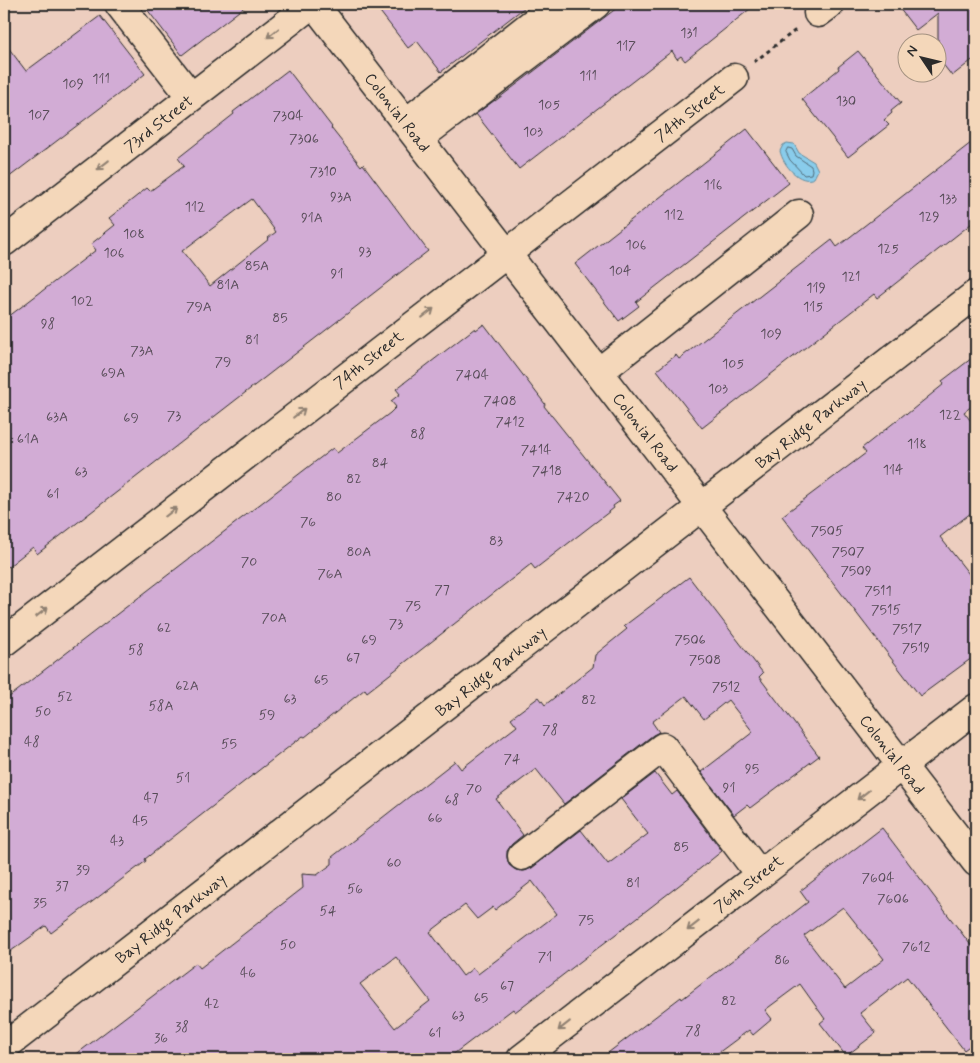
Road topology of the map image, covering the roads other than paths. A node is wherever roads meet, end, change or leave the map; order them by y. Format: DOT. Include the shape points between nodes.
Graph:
graph roads {
  1 [pos="119,4"];
  2 [pos="313,4"];
  3 [pos="557,4"];
  4 [pos="596,4"];
  5 [pos="734,78"];
  6 [pos="191,97"];
  7 [pos="413,130"];
  8 [pos="798,214"];
  9 [pos="4,242"];
  10 [pos="506,252"];
  11 [pos="976,294"];
  12 [pos="599,372"];
  13 [pos="703,506"];
  14 [pos="4,642"];
  15 [pos="976,708"];
  16 [pos="902,765"];
  17 [pos="522,856"];
  18 [pos="976,862"];
  19 [pos="760,875"];
  20 [pos="4,1047"];
  21 [pos="521,1059"];
  1 -- 6 [label="street"];
  2 -- 6 [label="street, 73rd Street, one-way"];
  2 -- 7 [label="street, Colonial Road"];
  3 -- 7 [label="street"];
  4 -- 7 [label="street"];
  5 -- 10 [label="street, 74th Street"];
  6 -- 9 [label="street, 73rd Street, one-way"];
  7 -- 10 [label="street, Colonial Road"];
  8 -- 12 [label="street"];
  10 -- 12 [label="street, Colonial Road"];
  14 -- 10 [label="street, 74th Street, one-way"];
  11 -- 13 [label="street, Bay Ridge Parkway"];
  12 -- 13 [label="street, Colonial Road"];
  13 -- 16 [label="street, Colonial Road"];
  13 -- 20 [label="street, Bay Ridge Parkway"];
  15 -- 16 [label="street, 76th Street"];
  16 -- 18 [label="street, Colonial Road"];
  16 -- 19 [label="street, 76th Street, one-way"];
  17 -- 19 [label="street" via="663,747"];
  19 -- 21 [label="street, 76th Street, one-way"];
}
